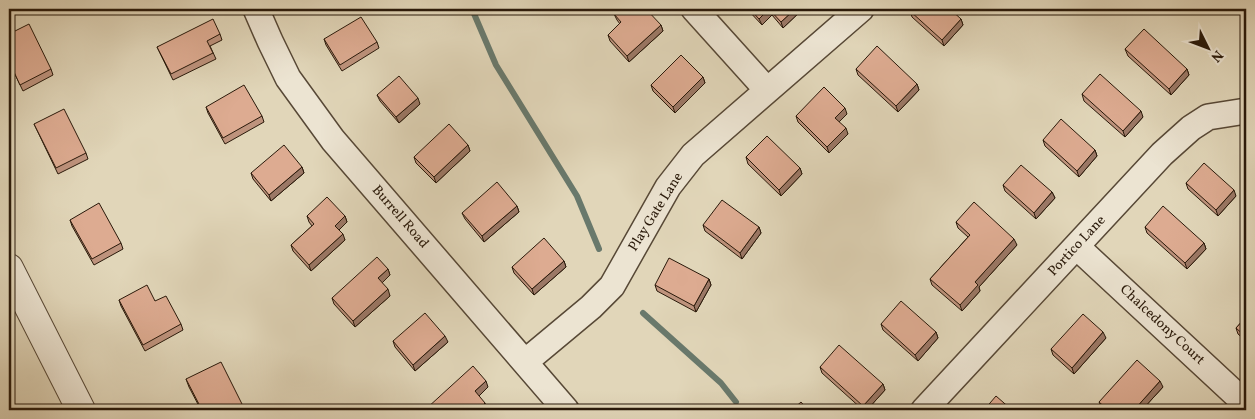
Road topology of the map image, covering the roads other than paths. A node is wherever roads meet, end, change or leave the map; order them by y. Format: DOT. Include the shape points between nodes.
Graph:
graph roads {
  1 [pos="256,9"];
  2 [pos="694,9"];
  3 [pos="861,9"];
  4 [pos="767,90"];
  5 [pos="1246,111"];
  6 [pos="1077,246"];
  7 [pos="9,268"];
  8 [pos="526,362"];
  9 [pos="1246,404"];
  10 [pos="81,410"];
  11 [pos="566,410"];
  12 [pos="924,410"];
  1 -- 8 [label="street, Burrell Road" via="288,78 332,140"];
  2 -- 4 [label="street"];
  3 -- 4 [label="street, Play Gate Lane"];
  4 -- 8 [label="street, Play Gate Lane" via="693,155 668,187 612,286 591,308"];
  5 -- 6 [label="street, Portico Lane" via="1208,117 1190,128"];
  6 -- 9 [label="street, Chalcedony Court"];
  6 -- 12 [label="street, Portico Lane"];
  7 -- 10 [label="street"];
  8 -- 11 [label="street, Burrell Road"];
}
